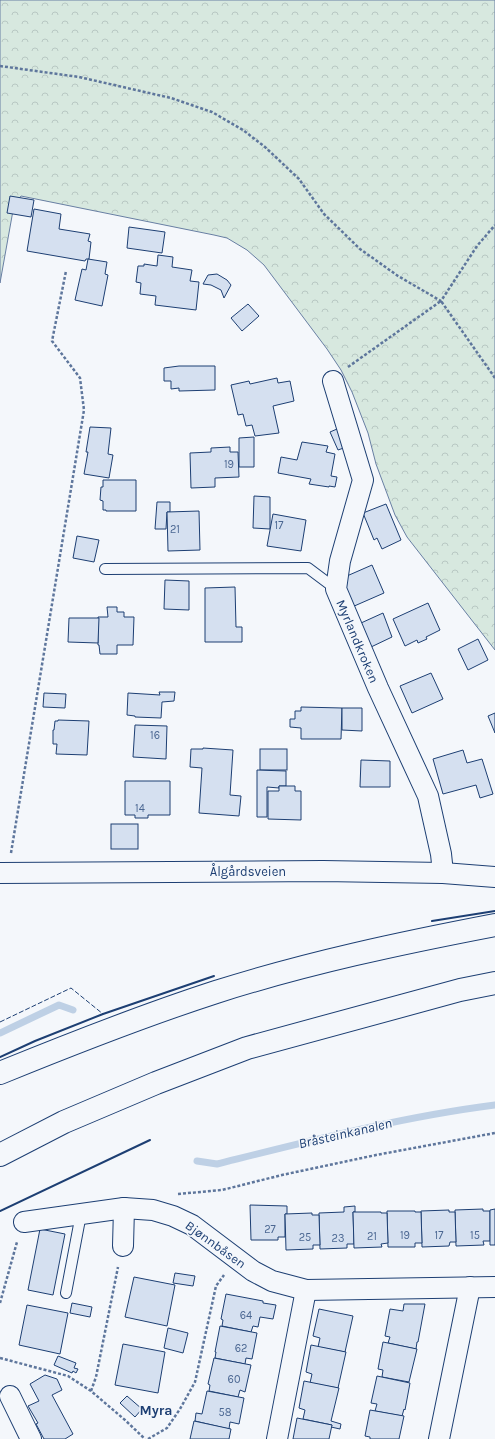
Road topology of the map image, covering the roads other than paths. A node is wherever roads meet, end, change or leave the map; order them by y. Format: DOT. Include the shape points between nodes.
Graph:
graph roads {
  1 [pos="337,376"];
  2 [pos="105,569"];
  3 [pos="336,589"];
  4 [pos="5,873"];
  5 [pos="443,873"];
  6 [pos="495,877"];
  7 [pos="495,925"];
  8 [pos="495,983"];
  9 [pos="0,1073"];
  10 [pos="0,1155"];
  11 [pos="124,1208"];
  12 [pos="81,1214"];
  13 [pos="24,1222"];
  14 [pos="123,1246"];
  15 [pos="470,1287"];
  16 [pos="495,1287"];
  17 [pos="306,1290"];
  18 [pos="66,1293"];
  19 [pos="10,1396"];
  20 [pos="31,1439"];
  21 [pos="277,1439"];
  22 [pos="440,1439"];
  1 -- 3 [label="street, Myrlandkroken" via="363,480 340,561"];
  2 -- 3 [label="lane" via="308,568"];
  3 -- 5 [label="street, Myrlandkroken" via="428,796"];
  4 -- 5 [label="street, Ålgårdsveien"];
  5 -- 6 [label="street, Ålgårdsveien"];
  7 -- 9 [label="highway" via="314,965 217,992 87,1037"];
  8 -- 10 [label="highway" via="460,990 247,1048 64,1122"];
  11 -- 12 [label="street, Bjønnbåsen"];
  11 -- 14 [label="street"];
  11 -- 17 [label="street, Bjønnbåsen" via="153,1210 173,1216 192,1225 253,1271 272,1281"];
  12 -- 13 [label="street, Bjønnbåsen"];
  12 -- 18 [label="lane"];
  15 -- 16 [label="street, Bjønnbåsen"];
  15 -- 17 [label="street, Bjønnbåsen"];
  15 -- 22 [label="street"];
  17 -- 21 [label="street"];
  19 -- 20 [label="street"];
}
